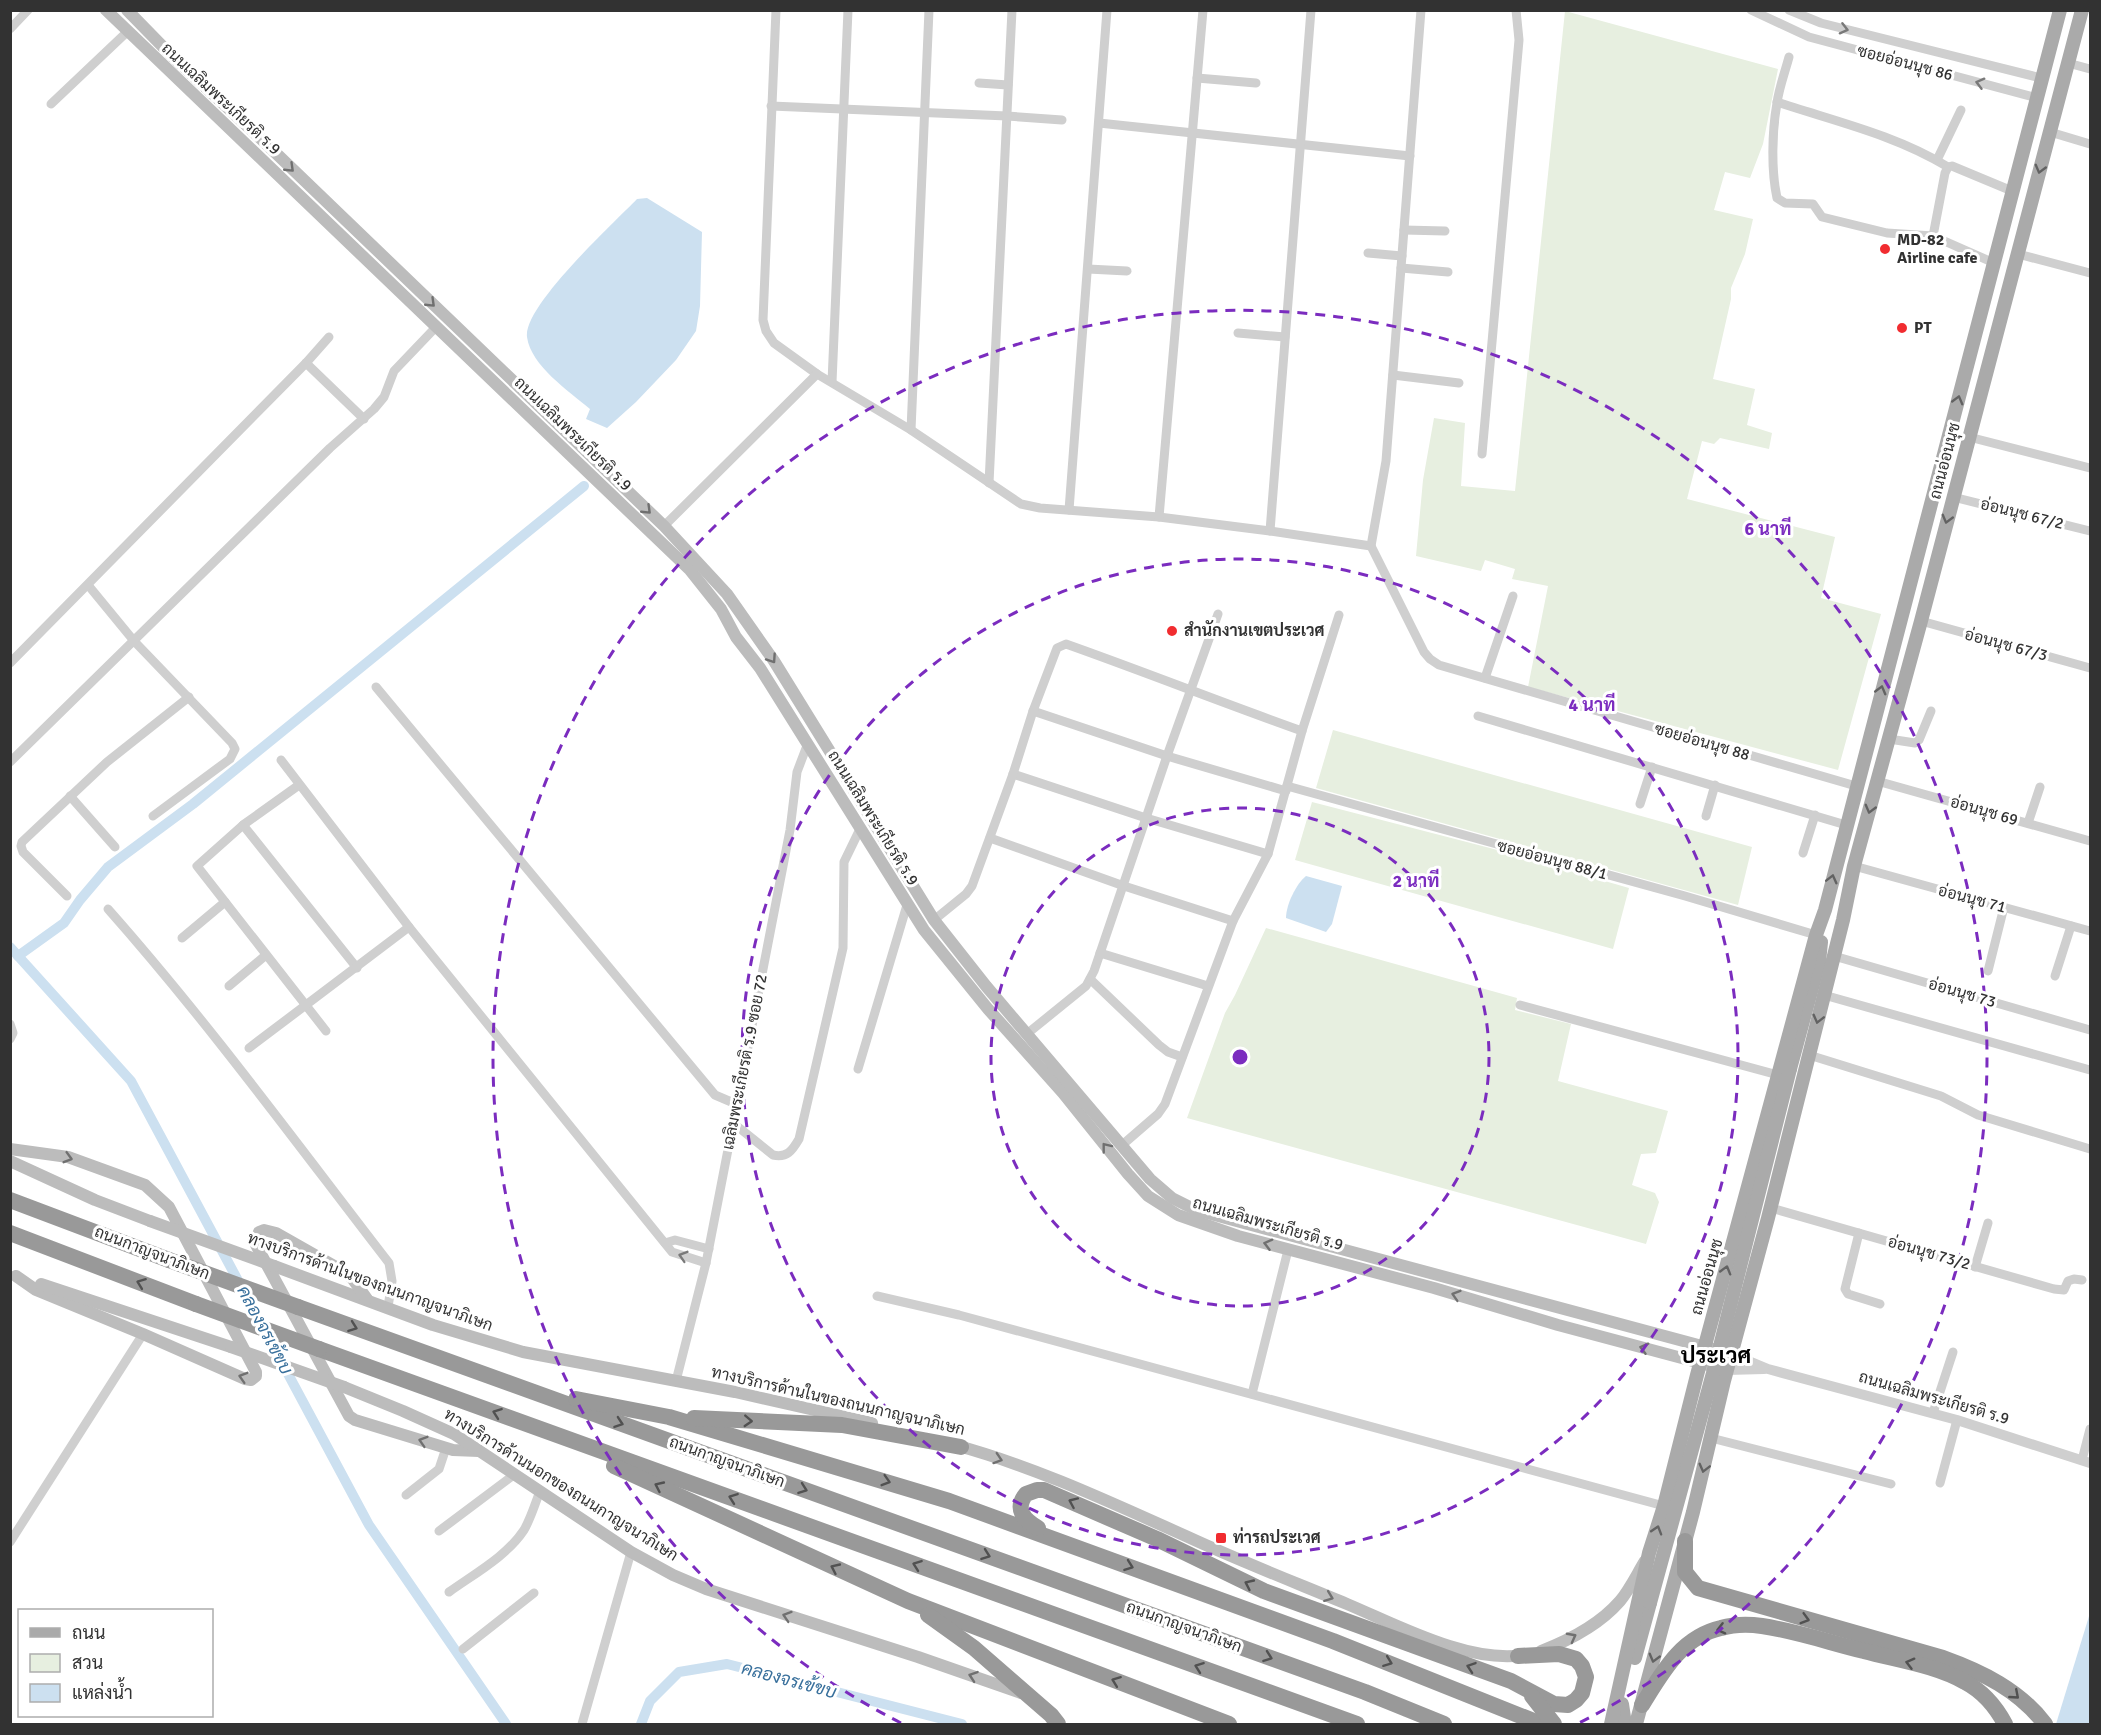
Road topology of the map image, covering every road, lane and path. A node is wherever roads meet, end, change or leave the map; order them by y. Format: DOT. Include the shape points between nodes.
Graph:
graph roads {
  1 [pos="28,10"];
  2 [pos="106,10"];
  3 [pos="127,10"];
  4 [pos="776,10"];
  5 [pos="848,10"];
  6 [pos="929,10"];
  7 [pos="1012,10"];
  8 [pos="1107,10"];
  9 [pos="1203,10"];
  10 [pos="1311,10"];
  11 [pos="1421,10"];
  12 [pos="1516,10"];
  13 [pos="1751,10"];
  14 [pos="1784,10"];
  15 [pos="1789,10"];
  16 [pos="2060,10"];
  17 [pos="2082,10"];
  18 [pos="1776,23"];
  19 [pos="10,29"];
  20 [pos="127,32"];
  21 [pos="1788,57"];
  22 [pos="2068,63"];
  23 [pos="2091,69"];
  24 [pos="1197,78"];
  25 [pos="2042,78"];
  26 [pos="979,83"];
  27 [pos="1256,83"];
  28 [pos="2063,83"];
  29 [pos="1008,85"];
  30 [pos="2037,98"];
  31 [pos="1777,102"];
  32 [pos="2058,102"];
  33 [pos="51,104"];
  34 [pos="771,106"];
  35 [pos="843,110"];
  36 [pos="1961,110"];
  37 [pos="924,113"];
  38 [pos="1007,116"];
  39 [pos="1062,120"];
  40 [pos="1099,123"];
  41 [pos="2050,132"];
  42 [pos="1192,134"];
  43 [pos="1300,144"];
  44 [pos="2091,144"];
  45 [pos="1410,156"];
  46 [pos="1937,160"];
  47 [pos="1948,167"];
  48 [pos="2012,191"];
  49 [pos="1404,230"];
  50 [pos="1445,231"];
  51 [pos="1933,236"];
  52 [pos="1368,253"];
  53 [pos="2018,254"];
  54 [pos="1402,256"];
  55 [pos="1994,263"];
  56 [pos="1401,268"];
  57 [pos="1088,269"];
  58 [pos="1126,271"];
  59 [pos="1448,272"];
  60 [pos="2091,273"];
  61 [pos="436,327"];
  62 [pos="1238,333"];
  63 [pos="329,337"];
  64 [pos="1285,337"];
  65 [pos="306,363"];
  66 [pos="817,374"];
  67 [pos="1393,375"];
  68 [pos="832,382"];
  69 [pos="1459,383"];
  70 [pos="364,419"];
  71 [pos="911,430"];
  72 [pos="1969,437"];
  73 [pos="1482,454"];
  74 [pos="2091,468"];
  75 [pos="989,483"];
  76 [pos="1953,496"];
  77 [pos="1069,510"];
  78 [pos="1159,517"];
  79 [pos="664,526"];
  80 [pos="1270,531"];
  81 [pos="2091,531"];
  82 [pos="1371,546"];
  83 [pos="88,585"];
  84 [pos="1513,596"];
  85 [pos="1218,614"];
  86 [pos="1339,615"];
  87 [pos="1921,621"];
  88 [pos="135,641"];
  89 [pos="10,663"];
  90 [pos="2091,668"];
  91 [pos="1485,678"];
  92 [pos="376,687"];
  93 [pos="1191,691"];
  94 [pos="189,697"];
  95 [pos="1033,711"];
  96 [pos="1931,711"];
  97 [pos="1478,716"];
  98 [pos="1302,731"];
  99 [pos="1889,739"];
  100 [pos="808,743"];
  101 [pos="1167,756"];
  102 [pos="281,760"];
  103 [pos="10,762"];
  104 [pos="1652,767"];
  105 [pos="1013,774"];
  106 [pos="1877,782"];
  107 [pos="299,785"];
  108 [pos="1715,785"];
  109 [pos="1856,786"];
  110 [pos="2040,788"];
  111 [pos="1286,789"];
  112 [pos="70,796"];
  113 [pos="1640,804"];
  114 [pos="1815,815"];
  115 [pos="153,816"];
  116 [pos="1706,816"];
  117 [pos="1146,818"];
  118 [pos="2028,823"];
  119 [pos="243,825"];
  120 [pos="1846,825"];
  121 [pos="860,829"];
  122 [pos="990,838"];
  123 [pos="2091,841"];
  124 [pos="115,847"];
  125 [pos="1803,853"];
  126 [pos="1268,854"];
  127 [pos="1854,866"];
  128 [pos="1124,886"];
  129 [pos="67,896"];
  130 [pos="225,902"];
  131 [pos="908,905"];
  132 [pos="2004,908"];
  133 [pos="108,909"];
  134 [pos="1825,910"];
  135 [pos="934,920"];
  136 [pos="1843,920"];
  137 [pos="1233,921"];
  138 [pos="2071,926"];
  139 [pos="409,927"];
  140 [pos="2091,931"];
  141 [pos="1816,935"];
  142 [pos="182,938"];
  143 [pos="1100,953"];
  144 [pos="266,955"];
  145 [pos="1834,956"];
  146 [pos="1819,962"];
  147 [pos="357,968"];
  148 [pos="1988,971"];
  149 [pos="2055,976"];
  150 [pos="1090,979"];
  151 [pos="229,986"];
  152 [pos="1208,986"];
  153 [pos="1824,995"];
  154 [pos="306,1005"];
  155 [pos="1520,1005"];
  156 [pos="10,1024"];
  157 [pos="2091,1030"];
  158 [pos="326,1031"];
  159 [pos="1028,1033"];
  160 [pos="10,1039"];
  161 [pos="249,1048"];
  162 [pos="1809,1055"];
  163 [pos="1182,1057"];
  164 [pos="858,1069"];
  165 [pos="2091,1070"];
  166 [pos="1784,1072"];
  167 [pos="736,1104"];
  168 [pos="733,1123"];
  169 [pos="1121,1146"];
  170 [pos="10,1149"];
  171 [pos="2091,1149"];
  172 [pos="10,1161"];
  173 [pos="10,1200"];
  174 [pos="1771,1208"];
  175 [pos="1988,1223"];
  176 [pos="10,1233"];
  177 [pos="1859,1233"];
  178 [pos="665,1243"];
  179 [pos="709,1249"];
  180 [pos="1288,1250"];
  181 [pos="706,1263"];
  182 [pos="1975,1267"];
  183 [pos="14,1275"];
  184 [pos="2082,1280"];
  185 [pos="877,1296"];
  186 [pos="368,1299"];
  187 [pos="1717,1302"];
  188 [pos="1880,1304"];
  189 [pos="388,1307"];
  190 [pos="1744,1309"];
  191 [pos="143,1334"];
  192 [pos="1705,1346"];
  193 [pos="1953,1352"];
  194 [pos="1732,1353"];
  195 [pos="1700,1363"];
  196 [pos="1768,1369"];
  197 [pos="1727,1370"];
  198 [pos="676,1381"];
  199 [pos="525,1390"];
  200 [pos="1252,1394"];
  201 [pos="1691,1405"];
  202 [pos="1717,1413"];
  203 [pos="1933,1413"];
  204 [pos="669,1417"];
  205 [pos="1957,1420"];
  206 [pos="2091,1429"];
  207 [pos="552,1433"];
  208 [pos="1711,1438"];
  209 [pos="961,1447"];
  210 [pos="446,1448"];
  211 [pos="480,1451"];
  212 [pos="2086,1461"];
  213 [pos="515,1474"];
  214 [pos="1940,1483"];
  215 [pos="1891,1484"];
  216 [pos="540,1491"];
  217 [pos="406,1495"];
  218 [pos="1664,1506"];
  219 [pos="439,1531"];
  220 [pos="1685,1541"];
  221 [pos="10,1542"];
  222 [pos="631,1552"];
  223 [pos="1649,1554"];
  224 [pos="1100,1556"];
  225 [pos="449,1592"];
  226 [pos="534,1593"];
  227 [pos="908,1601"];
  228 [pos="463,1649"];
  229 [pos="1518,1656"];
  230 [pos="1526,1688"];
  231 [pos="1028,1695"];
  232 [pos="1622,1704"];
  233 [pos="1642,1705"];
  234 [pos="1054,1720"];
  235 [pos="1355,1724"];
  236 [pos="582,1725"];
  237 [pos="1229,1725"];
  238 [pos="1444,1725"];
  239 [pos="1541,1725"];
  240 [pos="1554,1725"];
  241 [pos="1613,1725"];
  242 [pos="1625,1725"];
  243 [pos="1636,1725"];
  244 [pos="2005,1725"];
  245 [pos="2045,1725"];
  1 -- 19 [label="street"];
  2 -- 20 [label="main road, ถนนเฉลิมพระเกียรติ ร.9"];
  3 -- 79 [label="main road, ถนนเฉลิมพระเกียรติ ร.9, one-way"];
  4 -- 34 [label="street"];
  5 -- 35 [label="street"];
  6 -- 37 [label="street"];
  7 -- 29 [label="street"];
  8 -- 40 [label="street"];
  9 -- 24 [label="street"];
  10 -- 43 [label="street"];
  11 -- 45 [label="street"];
  12 -- 73 [label="street" via="1519,40"];
  13 -- 18 [label="street, ซอยอ่อนนุช 86"];
  14 -- 18 [label="street"];
  15 -- 25 [label="street, ซอยอ่อนนุช 86, one-way" via="1821,23"];
  16 -- 25 [label="main road, ถนนอ่อนนุช"];
  17 -- 22 [label="main road, ถนนอ่อนนุช"];
  30 -- 18 [label="street, ซอยอ่อนนุช 86, one-way" via="1809,37"];
  20 -- 33 [label="street"];
  20 -- 61 [label="main road, ถนนเฉลิมพระเกียรติ ร.9"];
  21 -- 31 [label="street"];
  22 -- 23 [label="street"];
  22 -- 28 [label="main road, ถนนอ่อนนุช"];
  24 -- 27 [label="street"];
  24 -- 42 [label="street"];
  25 -- 28 [label="main road"];
  25 -- 30 [label="main road, ถนนอ่อนนุช"];
  26 -- 29 [label="street"];
  28 -- 32 [label="main road, ถนนอ่อนนุช"];
  29 -- 38 [label="street"];
  30 -- 32 [label="main road"];
  30 -- 48 [label="main road, ถนนอ่อนนุช"];
  31 -- 46 [label="street" via="1877,135"];
  31 -- 51 [label="street" via="1777,198 1785,203 1813,204 1822,217 1887,233"];
  32 -- 41 [label="main road, ถนนอ่อนนุช"];
  34 -- 35 [label="street"];
  34 -- 66 [label="street" via="763,320 774,343"];
  35 -- 37 [label="street"];
  35 -- 68 [label="street"];
  36 -- 46 [label="street"];
  37 -- 38 [label="street"];
  37 -- 71 [label="street"];
  38 -- 39 [label="street"];
  38 -- 75 [label="street"];
  40 -- 42 [label="street"];
  40 -- 57 [label="street"];
  41 -- 44 [label="street"];
  41 -- 53 [label="main road, ถนนอ่อนนุช, one-way"];
  42 -- 43 [label="street"];
  42 -- 78 [label="street"];
  43 -- 45 [label="street"];
  43 -- 64 [label="street"];
  45 -- 49 [label="street"];
  46 -- 47 [label="street"];
  47 -- 48 [label="street"];
  47 -- 51 [label="street"];
  48 -- 55 [label="main road, ถนนอ่อนนุช"];
  49 -- 50 [label="street"];
  49 -- 54 [label="street"];
  51 -- 55 [label="street"];
  52 -- 54 [label="street"];
  53 -- 60 [label="street"];
  53 -- 72 [label="main road, ถนนอ่อนนุช"];
  54 -- 56 [label="street"];
  109 -- 55 [label="main road, ถนนอ่อนนุช, one-way"];
  56 -- 59 [label="street"];
  56 -- 67 [label="street"];
  57 -- 58 [label="street"];
  57 -- 77 [label="street"];
  61 -- 70 [label="street" via="394,371 384,397"];
  61 -- 100 [label="main road, ถนนเฉลิมพระเกียรติ ร.9" via="690,570 721,609"];
  62 -- 64 [label="street"];
  63 -- 65 [label="street"];
  64 -- 80 [label="street"];
  65 -- 70 [label="street"];
  65 -- 83 [label="street"];
  66 -- 68 [label="street"];
  66 -- 79 [label="street"];
  67 -- 69 [label="street"];
  67 -- 82 [label="street" via="1386,461"];
  68 -- 71 [label="street"];
  70 -- 88 [label="street" via="340,437"];
  71 -- 75 [label="street"];
  72 -- 74 [label="street"];
  72 -- 76 [label="main road, ถนนอ่อนนุช"];
  75 -- 77 [label="street" via="1021,504"];
  76 -- 81 [label="street, อ่อนนุช 67/2"];
  76 -- 87 [label="main road, ถนนอ่อนนุช, one-way"];
  77 -- 78 [label="street"];
  78 -- 80 [label="street"];
  79 -- 135 [label="main road, ถนนเฉลิมพระเกียรติ ร.9, one-way" via="727,594 774,661"];
  80 -- 82 [label="street"];
  82 -- 91 [label="street, ซอยอ่อนนุช 88" via="1430,659"];
  83 -- 88 [label="street"];
  83 -- 89 [label="street"];
  84 -- 91 [label="street"];
  85 -- 93 [label="street"];
  86 -- 98 [label="street"];
  87 -- 90 [label="street, อ่อนนุช 67/3"];
  87 -- 99 [label="main road, ถนนอ่อนนุช"];
  88 -- 94 [label="street"];
  88 -- 103 [label="street"];
  91 -- 109 [label="street, ซอยอ่อนนุช 88"];
  92 -- 167 [label="street" via="715,1095"];
  93 -- 95 [label="street" via="1064,644 1058,648"];
  93 -- 98 [label="street"];
  93 -- 101 [label="street"];
  94 -- 112 [label="street" via="106,762"];
  94 -- 115 [label="street" via="232,743 234,754"];
  95 -- 101 [label="street, ซอยอ่อนนุช 88/1"];
  95 -- 105 [label="street"];
  96 -- 99 [label="street" via="1919,740"];
  97 -- 104 [label="street"];
  98 -- 111 [label="street"];
  99 -- 106 [label="main road, ถนนอ่อนนุช"];
  100 -- 121 [label="main road, ถนนเฉลิมพระเกียรติ ร.9"];
  100 -- 167 [label="street, เฉลิมพระเกียรติ ร.9 ซอย 72" via="797,772 790,830"];
  101 -- 111 [label="street, ซอยอ่อนนุช 88/1"];
  101 -- 117 [label="street"];
  102 -- 107 [label="street"];
  104 -- 108 [label="street"];
  104 -- 113 [label="street"];
  105 -- 117 [label="street"];
  105 -- 122 [label="street"];
  106 -- 118 [label="street, อ่อนนุช 69"];
  106 -- 127 [label="main road, ถนนอ่อนนุช, one-way"];
  107 -- 119 [label="street"];
  107 -- 139 [label="street"];
  108 -- 114 [label="street"];
  108 -- 116 [label="street"];
  109 -- 120 [label="main road, ถนนอ่อนนุช"];
  110 -- 118 [label="street"];
  111 -- 126 [label="street"];
  111 -- 141 [label="street, ซอยอ่อนนุช 88/1"];
  112 -- 124 [label="street"];
  112 -- 129 [label="street" via="21,846"];
  114 -- 120 [label="street"];
  114 -- 125 [label="street"];
  117 -- 126 [label="street"];
  117 -- 128 [label="street"];
  118 -- 123 [label="street, อ่อนนุช 69"];
  119 -- 130 [label="street" via="198,866"];
  119 -- 147 [label="street"];
  134 -- 120 [label="main road, ถนนอ่อนนุช, one-way"];
  121 -- 131 [label="main road, ถนนเฉลิมพระเกียรติ ร.9"];
  121 -- 168 [label="street" via="844,862 843,948 799,1139 788,1155 780,1157"];
  122 -- 128 [label="street"];
  122 -- 135 [label="street" via="972,886"];
  126 -- 137 [label="street"];
  127 -- 132 [label="street, อ่อนนุช 71"];
  127 -- 136 [label="main road, ถนนอ่อนนุช"];
  128 -- 137 [label="street"];
  128 -- 143 [label="street"];
  130 -- 142 [label="street"];
  130 -- 144 [label="street"];
  131 -- 164 [label="street"];
  180 -- 131 [label="main road, ถนนเฉลิมพระเกียรติ ร.9, one-way" via="1187,1219 1148,1196 965,981"];
  132 -- 138 [label="street, อ่อนนุช 71"];
  132 -- 148 [label="street"];
  133 -- 189 [label="street" via="224,1048 389,1263 392,1281"];
  134 -- 141 [label="main road, ถนนอ่อนนุช"];
  134 -- 146 [label="main road, ถนนอ่อนนุช"];
  135 -- 159 [label="main road, ถนนเฉลิมพระเกียรติ ร.9"];
  136 -- 145 [label="main road, ถนนอ่อนนุช"];
  136 -- 146 [label="main road, ถนนอ่อนนุช"];
  137 -- 152 [label="street"];
  138 -- 140 [label="street, อ่อนนุช 71"];
  138 -- 149 [label="street"];
  139 -- 147 [label="street"];
  139 -- 178 [label="street"];
  141 -- 166 [label="main road, ถนนอ่อนนุช"];
  143 -- 150 [label="street"];
  143 -- 152 [label="street"];
  144 -- 151 [label="street"];
  144 -- 154 [label="street"];
  145 -- 153 [label="main road, ถนนอ่อนนุช"];
  145 -- 157 [label="street, อ่อนนุช 73"];
  146 -- 166 [label="main road, ถนนอ่อนนุช"];
  147 -- 154 [label="street"];
  150 -- 159 [label="street"];
  150 -- 163 [label="street" via="1159,1045"];
  152 -- 163 [label="street"];
  153 -- 162 [label="main road, ถนนอ่อนนุช, one-way"];
  153 -- 165 [label="street"];
  154 -- 158 [label="street"];
  154 -- 161 [label="street"];
  155 -- 166 [label="street"];
  156 -- 160 [label="street"];
  159 -- 169 [label="main road, ถนนเฉลิมพระเกียรติ ร.9"];
  162 -- 171 [label="street" via="1941,1096 1978,1115"];
  162 -- 174 [label="main road, ถนนอ่อนนุช"];
  163 -- 169 [label="street" via="1165,1104"];
  187 -- 166 [label="main road, ถนนอ่อนนุช, one-way"];
  166 -- 232 [label="main road, ถนนอ่อนนุช, bridge" via="1716,1362"];
  167 -- 168 [label="street, เฉลิมพระเกียรติ ร.9 ซอย 72"];
  168 -- 179 [label="street, เฉลิมพระเกียรติ ร.9 ซอย 72"];
  169 -- 192 [label="main road, ถนนเฉลิมพระเกียรติ ร.9" via="1172,1198 1196,1210"];
  170 -- 191 [label="main road, one-way" via="68,1157 145,1185 169,1207 256,1376 245,1379"];
  172 -- 186 [label="main road, ทางบริการด้านในของถนนกาญจนาภิเษก, bridge" via="94,1200"];
  173 -- 199 [label="highway, ถนนกาญจนาภิเษก, one-way, bridge"];
  174 -- 177 [label="street, อ่อนนุช 73/2"];
  174 -- 190 [label="main road, ถนนอ่อนนุช"];
  175 -- 182 [label="street"];
  207 -- 176 [label="highway, ถนนกาญจนาภิเษก, one-way, bridge"];
  177 -- 182 [label="street, อ่อนนุช 73/2"];
  177 -- 188 [label="street" via="1845,1289 1848,1294"];
  178 -- 179 [label="street" via="675,1240"];
  181 -- 178 [label="street, one-way" via="672,1252"];
  179 -- 181 [label="street, เฉลิมพระเกียรติ ร.9 ซอย 72"];
  195 -- 180 [label="main road, ถนนเฉลิมพระเกียรติ ร.9, one-way"];
  180 -- 200 [label="street"];
  181 -- 198 [label="street, เฉลิมพระเกียรติ ร.9 ซอย 72"];
  182 -- 184 [label="street, อ่อนนุช 73/2" via="2063,1290 2068,1281"];
  183 -- 191 [label="main road" via="36,1290"];
  183 -- 211 [label="main road, ทางบริการด้านนอกของถนนกาญจนาภิเษก, bridge" via="344,1387 454,1434"];
  185 -- 200 [label="street"];
  186 -- 189 [label="main road, ทางบริการด้านในของถนนกาญจนาภิเษก"];
  210 -- 186 [label="main road, one-way" via="349,1416 255,1243 256,1237 264,1230 276,1233 343,1271"];
  187 -- 190 [label="main road" via="1719,1314 1727,1319"];
  187 -- 192 [label="main road, ถนนอ่อนนุช"];
  189 -- 198 [label="main road, ทางบริการด้านในของถนนกาญจนาภิเษก" via="523,1352"];
  190 -- 194 [label="main road, ถนนอ่อนนุช"];
  191 -- 221 [label="street"];
  192 -- 194 [label="main road, ถนนเฉลิมพระเกียรติ ร.9"];
  192 -- 195 [label="main road, ถนนอ่อนนุช"];
  193 -- 203 [label="street"];
  194 -- 196 [label="street, ถนนเฉลิมพระเกียรติ ร.9"];
  194 -- 197 [label="main road, ถนนอ่อนนุช"];
  195 -- 197 [label="main road, ถนนเฉลิมพระเกียรติ ร.9"];
  195 -- 201 [label="main road, ถนนอ่อนนุช"];
  196 -- 197 [label="street, ถนนเฉลิมพระเกียรติ ร.9"];
  196 -- 203 [label="street, ถนนเฉลิมพระเกียรติ ร.9"];
  197 -- 202 [label="main road, ถนนอ่อนนุช"];
  198 -- 209 [label="main road, ทางบริการด้านในของถนนกาญจนาภิเษก" via="789,1403"];
  199 -- 204 [label="highway"];
  199 -- 238 [label="highway, ถนนกาญจนาภิเษก, one-way" via="1365,1692"];
  200 -- 218 [label="street"];
  201 -- 202 [label="main road" via="1704,1395 1712,1400"];
  201 -- 218 [label="main road, ถนนอ่อนนุช"];
  202 -- 208 [label="main road, ถนนอ่อนนุช"];
  203 -- 205 [label="street, ถนนเฉลิมพระเกียรติ ร.9"];
  204 -- 209 [label="highway, one-way" via="842,1425"];
  204 -- 224 [label="highway, one-way" via="949,1501"];
  205 -- 212 [label="street, ถนนเฉลิมพระเกียรติ ร.9"];
  205 -- 214 [label="street"];
  206 -- 212 [label="street"];
  227 -- 207 [label="highway, one-way" via="581,1452"];
  235 -- 207 [label="highway, ถนนกาญจนาภิเษก, one-way"];
  208 -- 215 [label="street"];
  208 -- 220 [label="main road, ถนนอ่อนนุช, one-way"];
  209 -- 229 [label="main road, ทางบริการด้านในของถนนกาญจนาภิเษก, one-way" via="1066,1484 1300,1586 1450,1646"];
  210 -- 211 [label="main road"];
  210 -- 217 [label="street" via="439,1468"];
  211 -- 213 [label="main road, ทางบริการด้านนอกของถนนกาญจนาภิเษก"];
  213 -- 216 [label="main road, ทางบริการด้านนอกของถนนกาญจนาภิเษก"];
  213 -- 219 [label="street"];
  216 -- 222 [label="main road, ทางบริการด้านนอกของถนนกาญจนาภิเษก"];
  216 -- 225 [label="street" via="524,1530 513,1543"];
  223 -- 218 [label="main road, ถนนอ่อนนุช, one-way"];
  220 -- 233 [label="main road, ถนนอ่อนนุช, one-way"];
  220 -- 245 [label="highway, one-way" via="1685,1572 1698,1588 1980,1671 2003,1685"];
  231 -- 222 [label="main road, ทางบริการด้านนอกของถนนกาญจนาภิเษก, one-way" via="706,1589"];
  222 -- 236 [label="street"];
  229 -- 223 [label="main road, ทางบริการด้านในของถนนกาญจนาภิเษก, one-way" via="1553,1647 1600,1619 1619,1601"];
  223 -- 241 [label="main road, ถนนอ่อนนุช"];
  230 -- 224 [label="highway, one-way" via="1264,1591 1056,1494 1037,1490 1026,1494 1021,1510 1026,1521"];
  224 -- 239 [label="highway, one-way" via="1333,1641"];
  226 -- 228 [label="street"];
  227 -- 231 [label="highway" via="974,1648"];
  237 -- 227 [label="highway, one-way"];
  229 -- 230 [label="highway" via="1571,1656 1582,1666 1586,1677 1582,1693 1568,1705 1554,1704"];
  230 -- 240 [label="highway"];
  231 -- 234 [label="highway"];
  232 -- 241 [label="main road, ถนนอ่อนนุช"];
  232 -- 242 [label="main road, ถนนอ่อนนุช"];
  233 -- 243 [label="main road, ถนนอ่อนนุช"];
  244 -- 233 [label="highway, one-way" via="1985,1696 1966,1682 1939,1671 1786,1631 1743,1625 1704,1634 1686,1646 1668,1663"];
}
